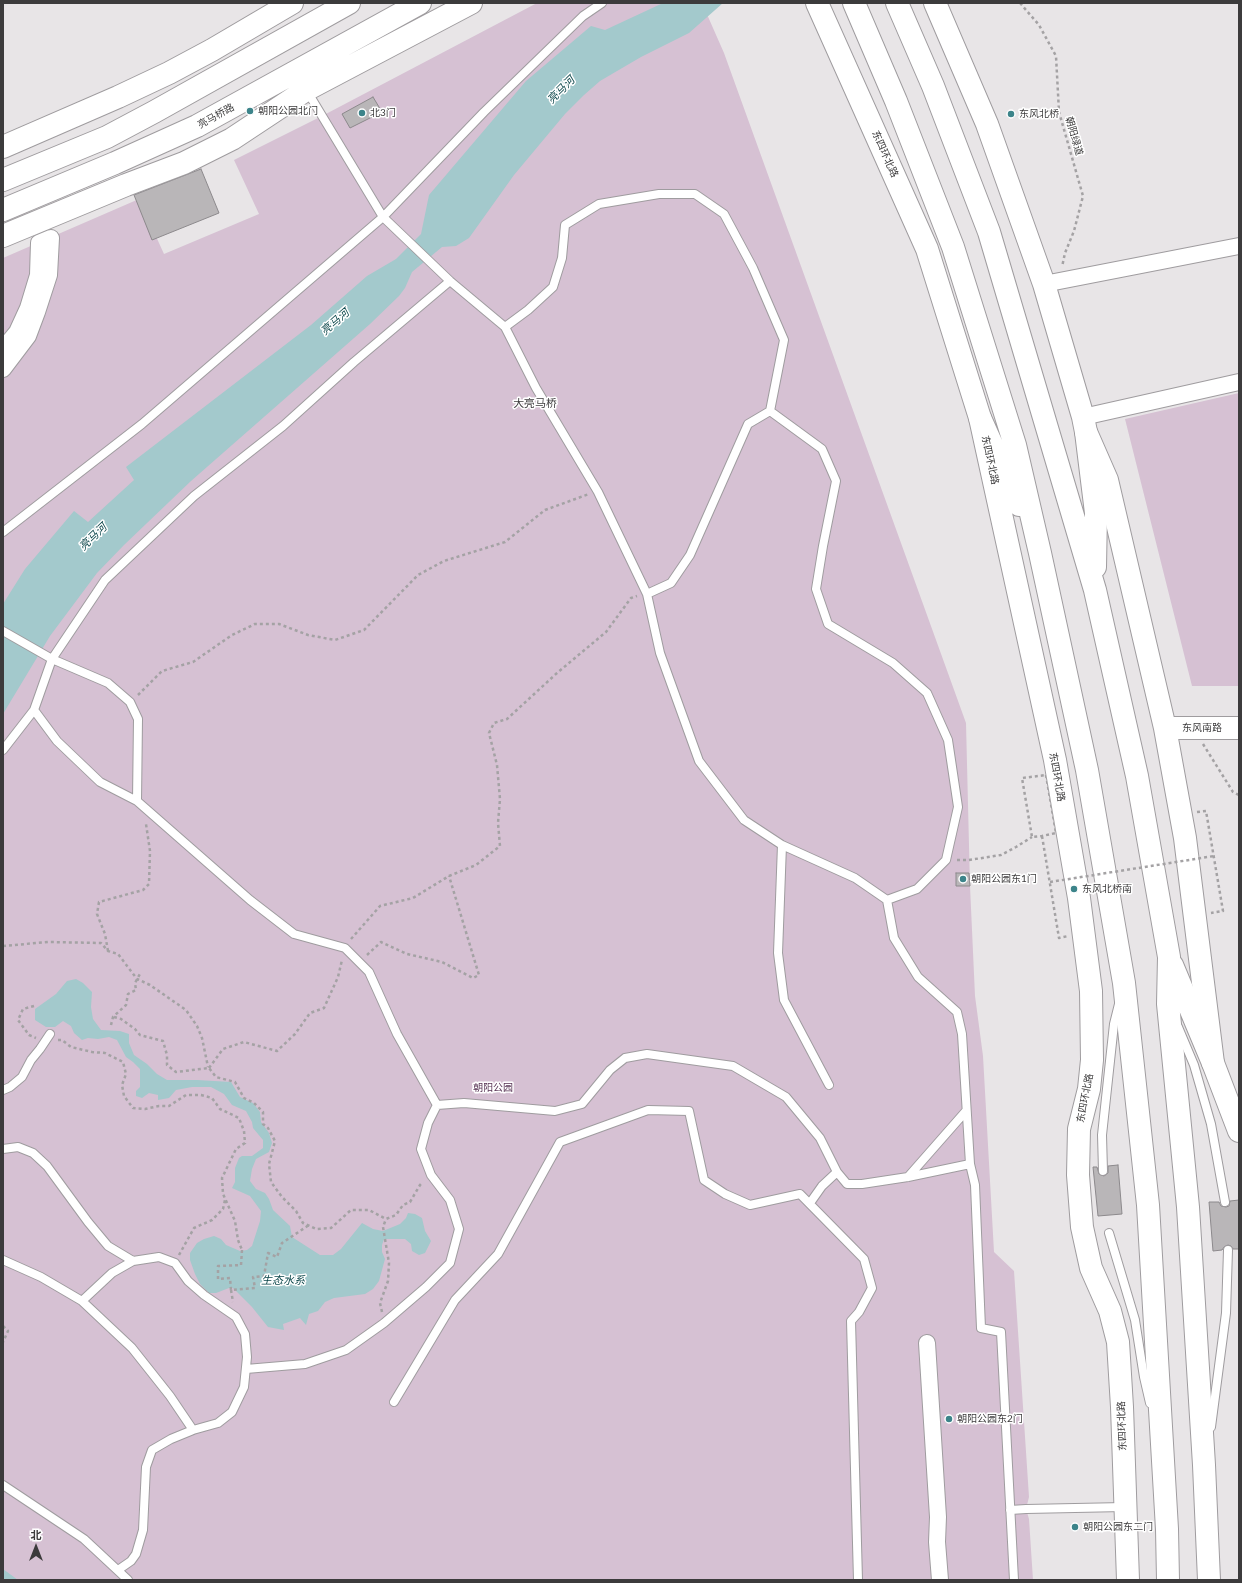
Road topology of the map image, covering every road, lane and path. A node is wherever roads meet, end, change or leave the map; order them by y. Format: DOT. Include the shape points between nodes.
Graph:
graph roads {
  1 [pos="292,3"];
  2 [pos="349,3"];
  3 [pos="420,3"];
  4 [pos="430,3"];
  5 [pos="471,3"];
  6 [pos="602,3"];
  7 [pos="817,3"];
  8 [pos="854,3"];
  9 [pos="897,3"];
  10 [pos="934,3"];
  11 [pos="1020,3"];
  12 [pos="384,49"];
  13 [pos="306,90"];
  14 [pos="3,147"];
  15 [pos="3,180"];
  16 [pos="3,210"];
  17 [pos="383,217"];
  18 [pos="3,236"];
  19 [pos="1239,246"];
  20 [pos="450,281"];
  21 [pos="1052,282"];
  22 [pos="505,328"];
  23 [pos="3,349"];
  24 [pos="3,369"];
  25 [pos="1239,382"];
  26 [pos="770,411"];
  27 [pos="980,418"];
  28 [pos="1085,424"];
  29 [pos="598,492"];
  30 [pos="3,532"];
  31 [pos="1040,553"];
  32 [pos="1095,590"];
  33 [pos="647,594"];
  34 [pos="3,631"];
  35 [pos="52,659"];
  36 [pos="130,702"];
  37 [pos="34,710"];
  38 [pos="1165,728"];
  39 [pos="1195,728"];
  40 [pos="1239,728"];
  41 [pos="3,750"];
  42 [pos="1239,795"];
  43 [pos="137,801"];
  44 [pos="1206,810"];
  45 [pos="1042,836"];
  46 [pos="1032,837"];
  47 [pos="782,845"];
  48 [pos="500,846"];
  49 [pos="1214,856"];
  50 [pos="946,860"];
  51 [pos="450,876"];
  52 [pos="1050,882"];
  53 [pos="887,900"];
  54 [pos="1223,911"];
  55 [pos="1059,938"];
  56 [pos="3,946"];
  57 [pos="108,951"];
  58 [pos="1169,957"];
  59 [pos="359,961"];
  60 [pos="141,972"];
  61 [pos="137,979"];
  62 [pos="1124,983"];
  63 [pos="1168,1004"];
  64 [pos="34,1006"];
  65 [pos="114,1017"];
  66 [pos="111,1025"];
  67 [pos="50,1034"];
  68 [pos="45,1042"];
  69 [pos="1213,1063"];
  70 [pos="208,1068"];
  71 [pos="829,1085"];
  72 [pos="3,1090"];
  73 [pos="437,1105"];
  74 [pos="966,1112"];
  75 [pos="1239,1131"];
  76 [pos="3,1149"];
  77 [pos="970,1164"];
  78 [pos="1104,1171"];
  79 [pos="837,1172"];
  80 [pos="431,1175"];
  81 [pos="908,1176"];
  82 [pos="225,1199"];
  83 [pos="1225,1202"];
  84 [pos="810,1203"];
  85 [pos="386,1219"];
  86 [pos="309,1225"];
  87 [pos="1108,1233"];
  88 [pos="1228,1250"];
  89 [pos="3,1260"];
  90 [pos="133,1262"];
  91 [pos="175,1263"];
  92 [pos="82,1301"];
  93 [pos="384,1322"];
  94 [pos="3,1326"];
  95 [pos="3,1342"];
  96 [pos="927,1343"];
  97 [pos="246,1369"];
  98 [pos="394,1402"];
  99 [pos="193,1430"];
  100 [pos="1162,1451"];
  101 [pos="1204,1465"];
  102 [pos="3,1485"];
  103 [pos="1125,1507"];
  104 [pos="1010,1510"];
  105 [pos="1167,1529"];
  106 [pos="118,1570"];
  107 [pos="128,1580"];
  108 [pos="858,1580"];
  109 [pos="940,1580"];
  110 [pos="1014,1580"];
  111 [pos="1128,1580"];
  112 [pos="1154,1580"];
  113 [pos="1168,1580"];
  114 [pos="1209,1580"];
  1 -- 14 [label="main road" via="169,73"];
  2 -- 15 [label="main road" via="107,137"];
  3 -- 16 [label="main road, 亮马桥路" via="197,126"];
  4 -- 12 [label="main road"];
  5 -- 12 [label="main road"];
  6 -- 17 [label="lane" via="583,16"];
  7 -- 27 [label="main road, 东四环北路" via="927,249"];
  8 -- 31 [label="main road" via="896,101 952,247 1015,445"];
  9 -- 32 [label="main road" via="933,86 989,232"];
  10 -- 21 [label="main road"];
  11 -- 21 [label="path, 朝阳绿道" via="1039,25 1056,56 1059,112 1083,196 1074,231"];
  12 -- 13 [label="main road"];
  13 -- 17 [label="lane"];
  13 -- 18 [label="main road" via="232,139 184,163"];
  17 -- 20 [label="lane"];
  17 -- 30 [label="lane" via="142,424"];
  19 -- 21 [label="street"];
  20 -- 22 [label="lane"];
  20 -- 35 [label="lane" via="283,426 194,496 105,580"];
  21 -- 28 [label="main road"];
  22 -- 26 [label="lane" via="553,288 562,258 566,225 599,204 659,194 695,194 724,214 753,268 784,340"];
  22 -- 29 [label="lane" via="536,388"];
  23 -- 24 [label="street" via="17,332 28,308 38,275 39,244 51,238 49,275 37,312 28,336"];
  25 -- 28 [label="street"];
  26 -- 33 [label="lane" via="748,424 690,555 671,583"];
  26 -- 50 [label="lane" via="822,449 836,482 816,589 828,624 893,663 927,693 948,740 958,807"];
  27 -- 31 [label="main road"];
  27 -- 103 [label="main road, 东四环北路" via="1055,760 1079,898 1091,991 1092,1060 1089,1089 1079,1129 1078,1175 1082,1227 1091,1268 1110,1311 1118,1342"];
  28 -- 32 [label="main road" via="1096,513"];
  28 -- 38 [label="main road" via="1107,480"];
  29 -- 33 [label="lane"];
  29 -- 36 [label="path" via="546,510 505,542 444,561 418,575 364,630 336,640 308,635 280,624 255,624 232,635 193,662 162,672"];
  31 -- 62 [label="main road" via="1086,770"];
  32 -- 58 [label="main road" via="1137,776"];
  33 -- 47 [label="lane" via="660,653 699,761 744,820"];
  33 -- 48 [label="path" via="630,598 606,632 507,719 494,722 490,733 497,765"];
  34 -- 35 [label="lane"];
  35 -- 36 [label="lane" via="108,683"];
  35 -- 37 [label="lane"];
  36 -- 43 [label="lane" via="138,719"];
  37 -- 41 [label="lane"];
  37 -- 43 [label="lane" via="57,740 100,782"];
  38 -- 39 [label="main road, 东风南路"];
  38 -- 69 [label="main road" via="1184,838"];
  39 -- 40 [label="main road, 东风南路"];
  39 -- 42 [label="path" via="1213,762 1233,792"];
  43 -- 57 [label="path" via="146,820 150,851 149,884 143,890 99,902 97,914"];
  43 -- 59 [label="lane" via="250,900 294,934 345,948"];
  44 -- 49 [label="path"];
  45 -- 46 [label="path"];
  45 -- 46 [label="path" via="1056,833 1046,775 1022,778"];
  45 -- 52 [label="path"];
  46 -- 50 [label="path" via="1001,854 969,860"];
  47 -- 53 [label="lane" via="855,878"];
  47 -- 71 [label="lane" via="778,954 784,1000"];
  49 -- 52 [label="path, bridge"];
  49 -- 54 [label="path"];
  50 -- 53 [label="lane" via="917,889"];
  51 -- 59 [label="path" via="479,976 473,978 442,962 407,954 380,942"];
  52 -- 55 [label="path"];
  53 -- 74 [label="lane" via="894,938 918,977 957,1012 962,1034"];
  56 -- 57 [label="path" via="48,942 101,943"];
  57 -- 61 [label="path" via="118,954"];
  58 -- 63 [label="main road"];
  58 -- 69 [label="main road"];
  59 -- 73 [label="lane" via="369,972 397,1034"];
  60 -- 61 [label="path"];
  61 -- 65 [label="path" via="136,990 128,994 126,1005"];
  61 -- 70 [label="path" via="186,1010 202,1038"];
  62 -- 78 [label="lane" via="1114,1024 1102,1135"];
  62 -- 100 [label="main road" via="1148,1205"];
  63 -- 83 [label="lane" via="1194,1065 1211,1124"];
  63 -- 101 [label="main road" via="1188,1207"];
  64 -- 68 [label="path" via="23,1009 18,1020 29,1035"];
  65 -- 66 [label="path"];
  65 -- 70 [label="path" via="121,1018 140,1035 163,1041 168,1055 167,1065 176,1072"];
  67 -- 68 [label="lane"];
  68 -- 72 [label="lane" via="22,1077"];
  68 -- 82 [label="path" via="62,1040 71,1047 105,1053 123,1062 126,1074 122,1086 124,1096 132,1108 169,1106 186,1095 201,1095 212,1098 220,1109 239,1118 244,1131 244,1143 236,1149 222,1178"];
  69 -- 75 [label="main road"];
  70 -- 86 [label="path" via="216,1077 235,1082 244,1098 263,1112 263,1124 275,1141 269,1164 271,1182 303,1223"];
  73 -- 79 [label="lane" via="464,1103 555,1111 582,1104 610,1070 625,1058 647,1054 733,1066 786,1097 820,1138"];
  73 -- 80 [label="lane" via="428,1123 421,1149"];
  74 -- 77 [label="lane"];
  74 -- 81 [label="lane"];
  76 -- 90 [label="lane" via="18,1147 33,1153 47,1166 108,1246"];
  77 -- 81 [label="lane"];
  77 -- 104 [label="lane" via="974,1185 981,1328 1001,1332"];
  79 -- 81 [label="lane" via="847,1184"];
  79 -- 84 [label="lane" via="822,1186"];
  80 -- 85 [label="path" via="420,1185 410,1202 403,1205 396,1215"];
  80 -- 93 [label="lane" via="450,1200 459,1229 450,1263"];
  82 -- 86 [label="path, bridge" via="235,1221 242,1250 241,1265 218,1266 218,1279 230,1278 231,1290 255,1288 253,1277 264,1276 268,1253 278,1258 282,1243"];
  82 -- 91 [label="path" via="223,1209 212,1220 194,1228"];
  84 -- 98 [label="lane" via="800,1194 750,1205 725,1194 704,1180 689,1111 648,1110 560,1142 498,1254 455,1300"];
  84 -- 108 [label="lane" via="864,1259 872,1288 852,1321"];
  85 -- 86 [label="path" via="369,1210 351,1210 331,1228 316,1229"];
  85 -- 93 [label="path" via="383,1227 389,1263 388,1281 380,1303"];
  87 -- 100 [label="lane" via="1135,1320 1144,1377"];
  88 -- 101 [label="lane" via="1226,1313"];
  89 -- 92 [label="lane" via="41,1277"];
  90 -- 91 [label="lane" via="159,1257"];
  90 -- 92 [label="lane" via="112,1273"];
  91 -- 97 [label="lane" via="188,1281 236,1317 244,1334"];
  92 -- 99 [label="lane" via="132,1348"];
  93 -- 97 [label="lane" via="346,1350 305,1364"];
  94 -- 95 [label="path" via="8,1331"];
  96 -- 109 [label="street"];
  97 -- 99 [label="lane" via="244,1387 232,1412 218,1423"];
  99 -- 106 [label="lane" via="152,1450 146,1467 143,1530 136,1554"];
  100 -- 105 [label="main road"];
  101 -- 114 [label="main road"];
  102 -- 106 [label="lane" via="84,1539"];
  103 -- 104 [label="lane"];
  103 -- 111 [label="main road, 东四环北路"];
  104 -- 110 [label="lane"];
  105 -- 112 [label="main road"];
  105 -- 113 [label="main road"];
  106 -- 107 [label="lane"];
}
